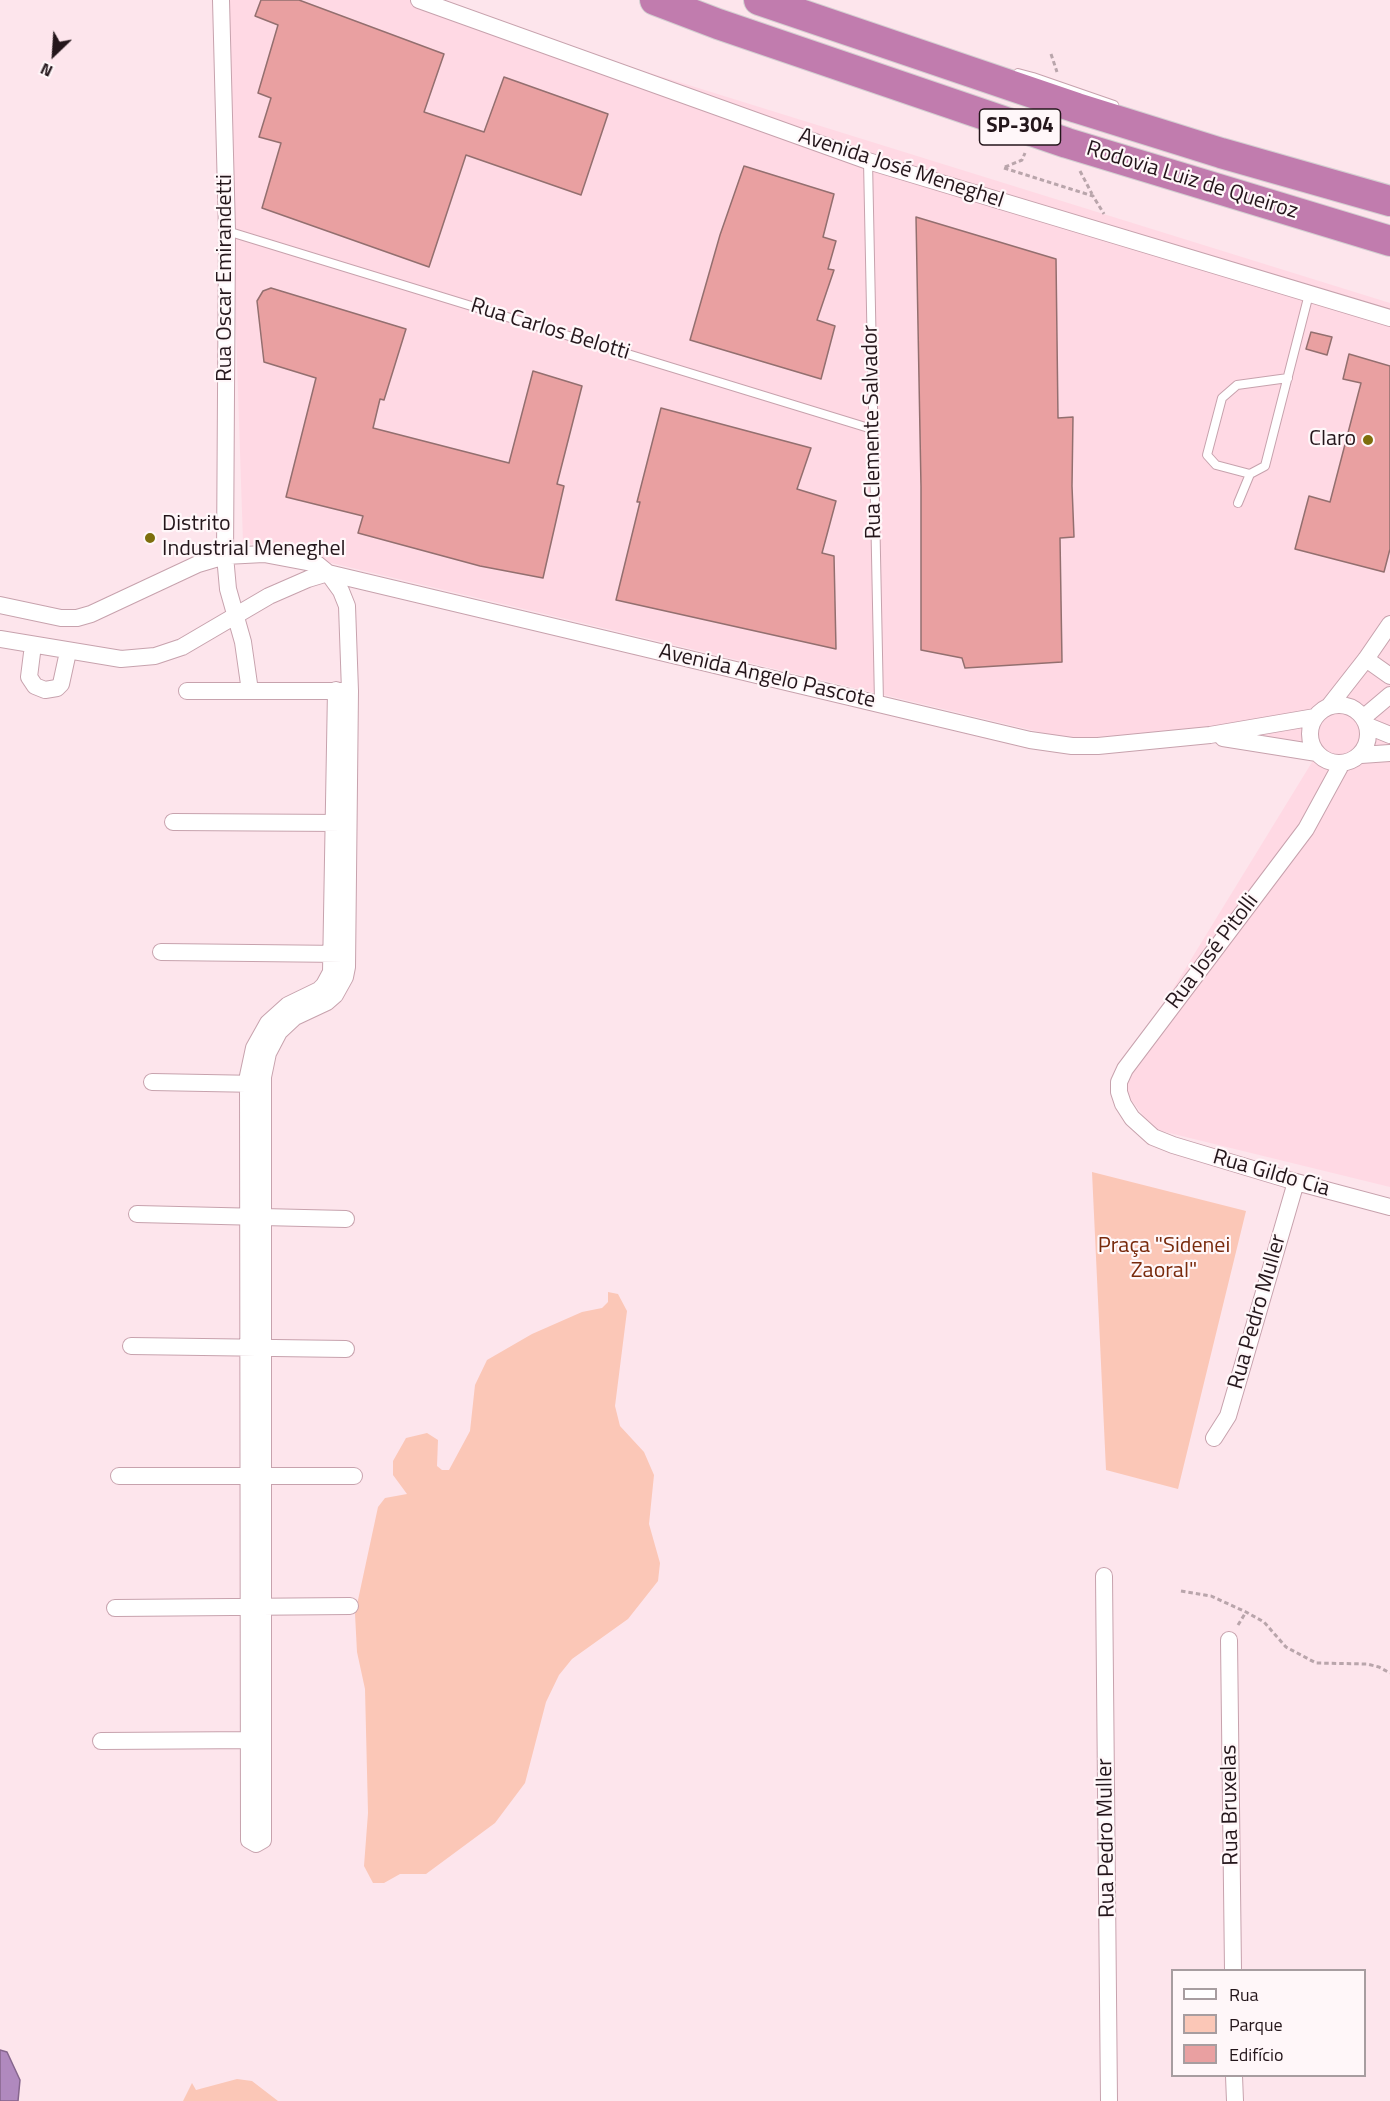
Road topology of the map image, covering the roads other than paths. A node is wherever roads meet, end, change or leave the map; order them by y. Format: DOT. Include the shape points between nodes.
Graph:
graph roads {
  1 [pos="221,0"];
  2 [pos="419,0"];
  3 [pos="655,0"];
  4 [pos="759,0"];
  5 [pos="894,46"];
  6 [pos="975,64"];
  7 [pos="1010,72"];
  8 [pos="920,93"];
  9 [pos="1123,109"];
  10 [pos="1145,119"];
  11 [pos="1003,132"];
  12 [pos="1221,153"];
  13 [pos="868,161"];
  14 [pos="1106,164"];
  15 [pos="1172,175"];
  16 [pos="1390,201"];
  17 [pos="227,231"];
  18 [pos="1390,241"];
  19 [pos="1309,294"];
  20 [pos="1390,318"];
  21 [pos="1288,378"];
  22 [pos="872,429"];
  23 [pos="1250,474"];
  24 [pos="1238,503"];
  25 [pos="225,556"];
  26 [pos="328,573"];
  27 [pos="0,605"];
  28 [pos="235,617"];
  29 [pos="1390,624"];
  30 [pos="0,639"];
  31 [pos="33,645"];
  32 [pos="68,651"];
  33 [pos="1366,659"];
  34 [pos="1390,676"];
  35 [pos="250,691"];
  36 [pos="343,691"];
  37 [pos="187,692"];
  38 [pos="1390,695"];
  39 [pos="879,703"];
  40 [pos="1330,705"];
  41 [pos="1315,717"];
  42 [pos="1366,722"];
  43 [pos="1210,735"];
  44 [pos="1390,735"];
  45 [pos="1317,753"];
  46 [pos="1390,753"];
  47 [pos="1361,755"];
  48 [pos="1342,763"];
  49 [pos="173,822"];
  50 [pos="341,823"];
  51 [pos="161,952"];
  52 [pos="340,954"];
  53 [pos="152,1082"];
  54 [pos="255,1084"];
  55 [pos="1153,1137"];
  56 [pos="1296,1182"];
  57 [pos="1390,1207"];
  58 [pos="137,1214"];
  59 [pos="256,1217"];
  60 [pos="346,1219"];
  61 [pos="131,1346"];
  62 [pos="255,1348"];
  63 [pos="346,1349"];
  64 [pos="1214,1438"];
  65 [pos="119,1476"];
  66 [pos="256,1476"];
  67 [pos="354,1476"];
  68 [pos="1104,1576"];
  69 [pos="350,1606"];
  70 [pos="256,1607"];
  71 [pos="115,1608"];
  72 [pos="1229,1640"];
  73 [pos="256,1740"];
  74 [pos="101,1741"];
  75 [pos="1233,1969"];
  76 [pos="1234,2077"];
  77 [pos="1110,2101"];
  78 [pos="1235,2101"];
  1 -- 17 [label="street, Rua Oscar Emirandetti"];
  2 -- 13 [label="street, Avenida José Meneghel"];
  3 -- 8 [label="highway, Rodovia Luiz de Queiroz / SP-304"];
  4 -- 5 [label="highway, Rodovia Luiz de Queiroz / SP-304"];
  5 -- 6 [label="lane"];
  5 -- 12 [label="highway, Rodovia Luiz de Queiroz / SP-304"];
  7 -- 9 [label="lane" via="1033,76"];
  8 -- 11 [label="lane"];
  8 -- 15 [label="highway, Rodovia Luiz de Queiroz / SP-304"];
  10 -- 12 [label="lane"];
  12 -- 16 [label="highway, Rodovia Luiz de Queiroz / SP-304"];
  13 -- 19 [label="street, Avenida José Meneghel"];
  13 -- 22 [label="lane, Rua Clemente Salvador"];
  14 -- 15 [label="lane"];
  15 -- 18 [label="highway, Rodovia Luiz de Queiroz / SP-304"];
  17 -- 22 [label="lane, Rua Carlos Belotti"];
  17 -- 25 [label="street, Rua Oscar Emirandetti"];
  19 -- 20 [label="street, Avenida José Meneghel"];
  19 -- 21 [label="lane"];
  21 -- 23 [label="lane" via="1265,466"];
  21 -- 23 [label="lane" via="1237,384 1222,398 1207,455 1216,465"];
  22 -- 39 [label="lane, Rua Clemente Salvador"];
  23 -- 24 [label="lane"];
  25 -- 26 [label="street, Avenida Angelo Pascote" via="264,554 317,564"];
  25 -- 27 [label="street, Avenida Angelo Pascote" via="198,564 84,616 61,618"];
  25 -- 28 [label="street, Rua Oscar Emirandetti"];
  26 -- 28 [label="street" via="279,591"];
  26 -- 36 [label="street" via="347,606"];
  26 -- 39 [label="street, Avenida Angelo Pascote"];
  28 -- 32 [label="street" via="182,647 155,656 121,659"];
  28 -- 35 [label="street, Rua Oscar Emirandetti" via="248,666"];
  29 -- 33 [label="street"];
  30 -- 31 [label="street"];
  31 -- 32 [label="street"];
  31 -- 32 [label="street" via="29,677 35,686 45,690 61,684"];
  33 -- 34 [label="street"];
  33 -- 40 [label="street"];
  35 -- 36 [label="street"];
  35 -- 37 [label="street"];
  36 -- 50 [label="street"];
  38 -- 42 [label="street"];
  39 -- 43 [label="street, Avenida Angelo Pascote" via="1030,740 1072,746"];
  40 -- 41 [label="street"];
  40 -- 42 [label="street" via="1355,708"];
  41 -- 43 [label="street, Avenida Angelo Pascote"];
  41 -- 45 [label="street" via="1310,736"];
  42 -- 44 [label="street"];
  42 -- 47 [label="street" via="1369,737"];
  43 -- 45 [label="street, Avenida Angelo Pascote"];
  45 -- 48 [label="street"];
  46 -- 47 [label="street"];
  47 -- 48 [label="street"];
  48 -- 55 [label="street, Rua José Pitolli" via="1306,829 1125,1069 1119,1082 1123,1104"];
  49 -- 50 [label="street"];
  50 -- 52 [label="street"];
  51 -- 52 [label="street"];
  52 -- 54 [label="street" via="345,977 335,995 287,1023 273,1042"];
  53 -- 54 [label="street"];
  54 -- 59 [label="street"];
  55 -- 56 [label="street, Rua Gildo Cia"];
  56 -- 57 [label="street, Rua Gildo Cia"];
  56 -- 64 [label="street, Rua Pedro Muller" via="1228,1416"];
  58 -- 59 [label="street"];
  59 -- 60 [label="street"];
  59 -- 62 [label="street"];
  61 -- 62 [label="street"];
  62 -- 63 [label="street"];
  62 -- 66 [label="street"];
  65 -- 66 [label="street"];
  66 -- 67 [label="street"];
  66 -- 70 [label="street"];
  68 -- 77 [label="street, Rua Pedro Muller"];
  69 -- 70 [label="street"];
  70 -- 71 [label="street"];
  70 -- 73 [label="street"];
  72 -- 75 [label="street, Rua Bruxelas"];
  73 -- 73 [label="street" via="249,1840 256,1844 263,1840"];
  73 -- 74 [label="street"];
  76 -- 78 [label="street"];
}
